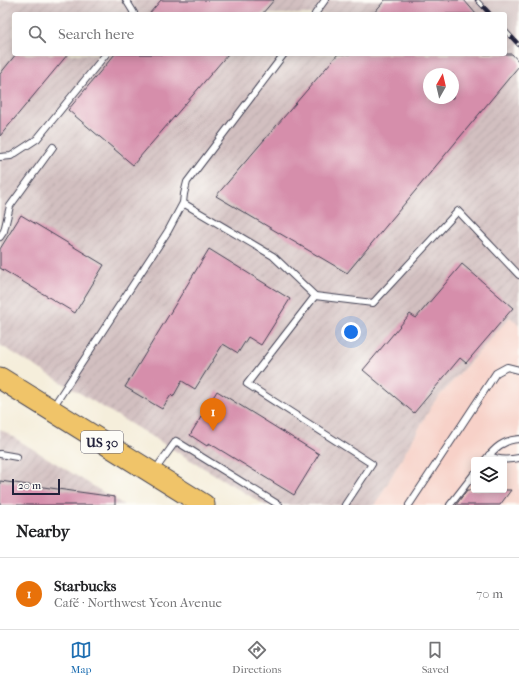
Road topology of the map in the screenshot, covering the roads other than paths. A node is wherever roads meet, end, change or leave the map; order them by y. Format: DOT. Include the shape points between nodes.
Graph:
graph roads {
  1 [pos="126,0"];
  2 [pos="325,0"];
  3 [pos="133,12"];
  4 [pos="316,12"];
  5 [pos="104,56"];
  6 [pos="282,56"];
  7 [pos="53,148"];
  8 [pos="0,157"];
  9 [pos="183,203"];
  10 [pos="0,237"];
  11 [pos="519,275"];
  12 [pos="315,296"];
  13 [pos="519,370"];
  14 [pos="0,378"];
  15 [pos="51,410"];
  16 [pos="519,439"];
  17 [pos="0,454"];
  18 [pos="17,457"];
  19 [pos="488,457"];
  20 [pos="519,458"];
  21 [pos="507,459"];
  22 [pos="153,473"];
  23 [pos="471,478"];
  24 [pos="204,505"];
  25 [pos="280,505"];
  26 [pos="346,505"];
  27 [pos="409,505"];
  28 [pos="450,505"];
  1 -- 3 [label="lane"];
  2 -- 4 [label="lane"];
  5 -- 8 [label="lane" via="37,139 11,156"];
  6 -- 9 [label="lane" via="187,182"];
  7 -- 10 [label="lane" via="10,206"];
  9 -- 12 [label="lane" via="273,256"];
  9 -- 15 [label="lane" via="168,231"];
  11 -- 12 [label="lane" via="458,211 373,303"];
  12 -- 26 [label="lane" via="248,384 372,464"];
  13 -- 27 [label="lane" via="507,367 496,373"];
  14 -- 15 [label="highway, US 30"];
  15 -- 22 [label="highway, US 30"];
  16 -- 19 [label="lane" via="503,443"];
  17 -- 18 [label="lane"];
  20 -- 21 [label="lane"];
  22 -- 24 [label="highway, US 30"];
  22 -- 25 [label="lane" via="176,441"];
  23 -- 28 [label="lane"];
}
